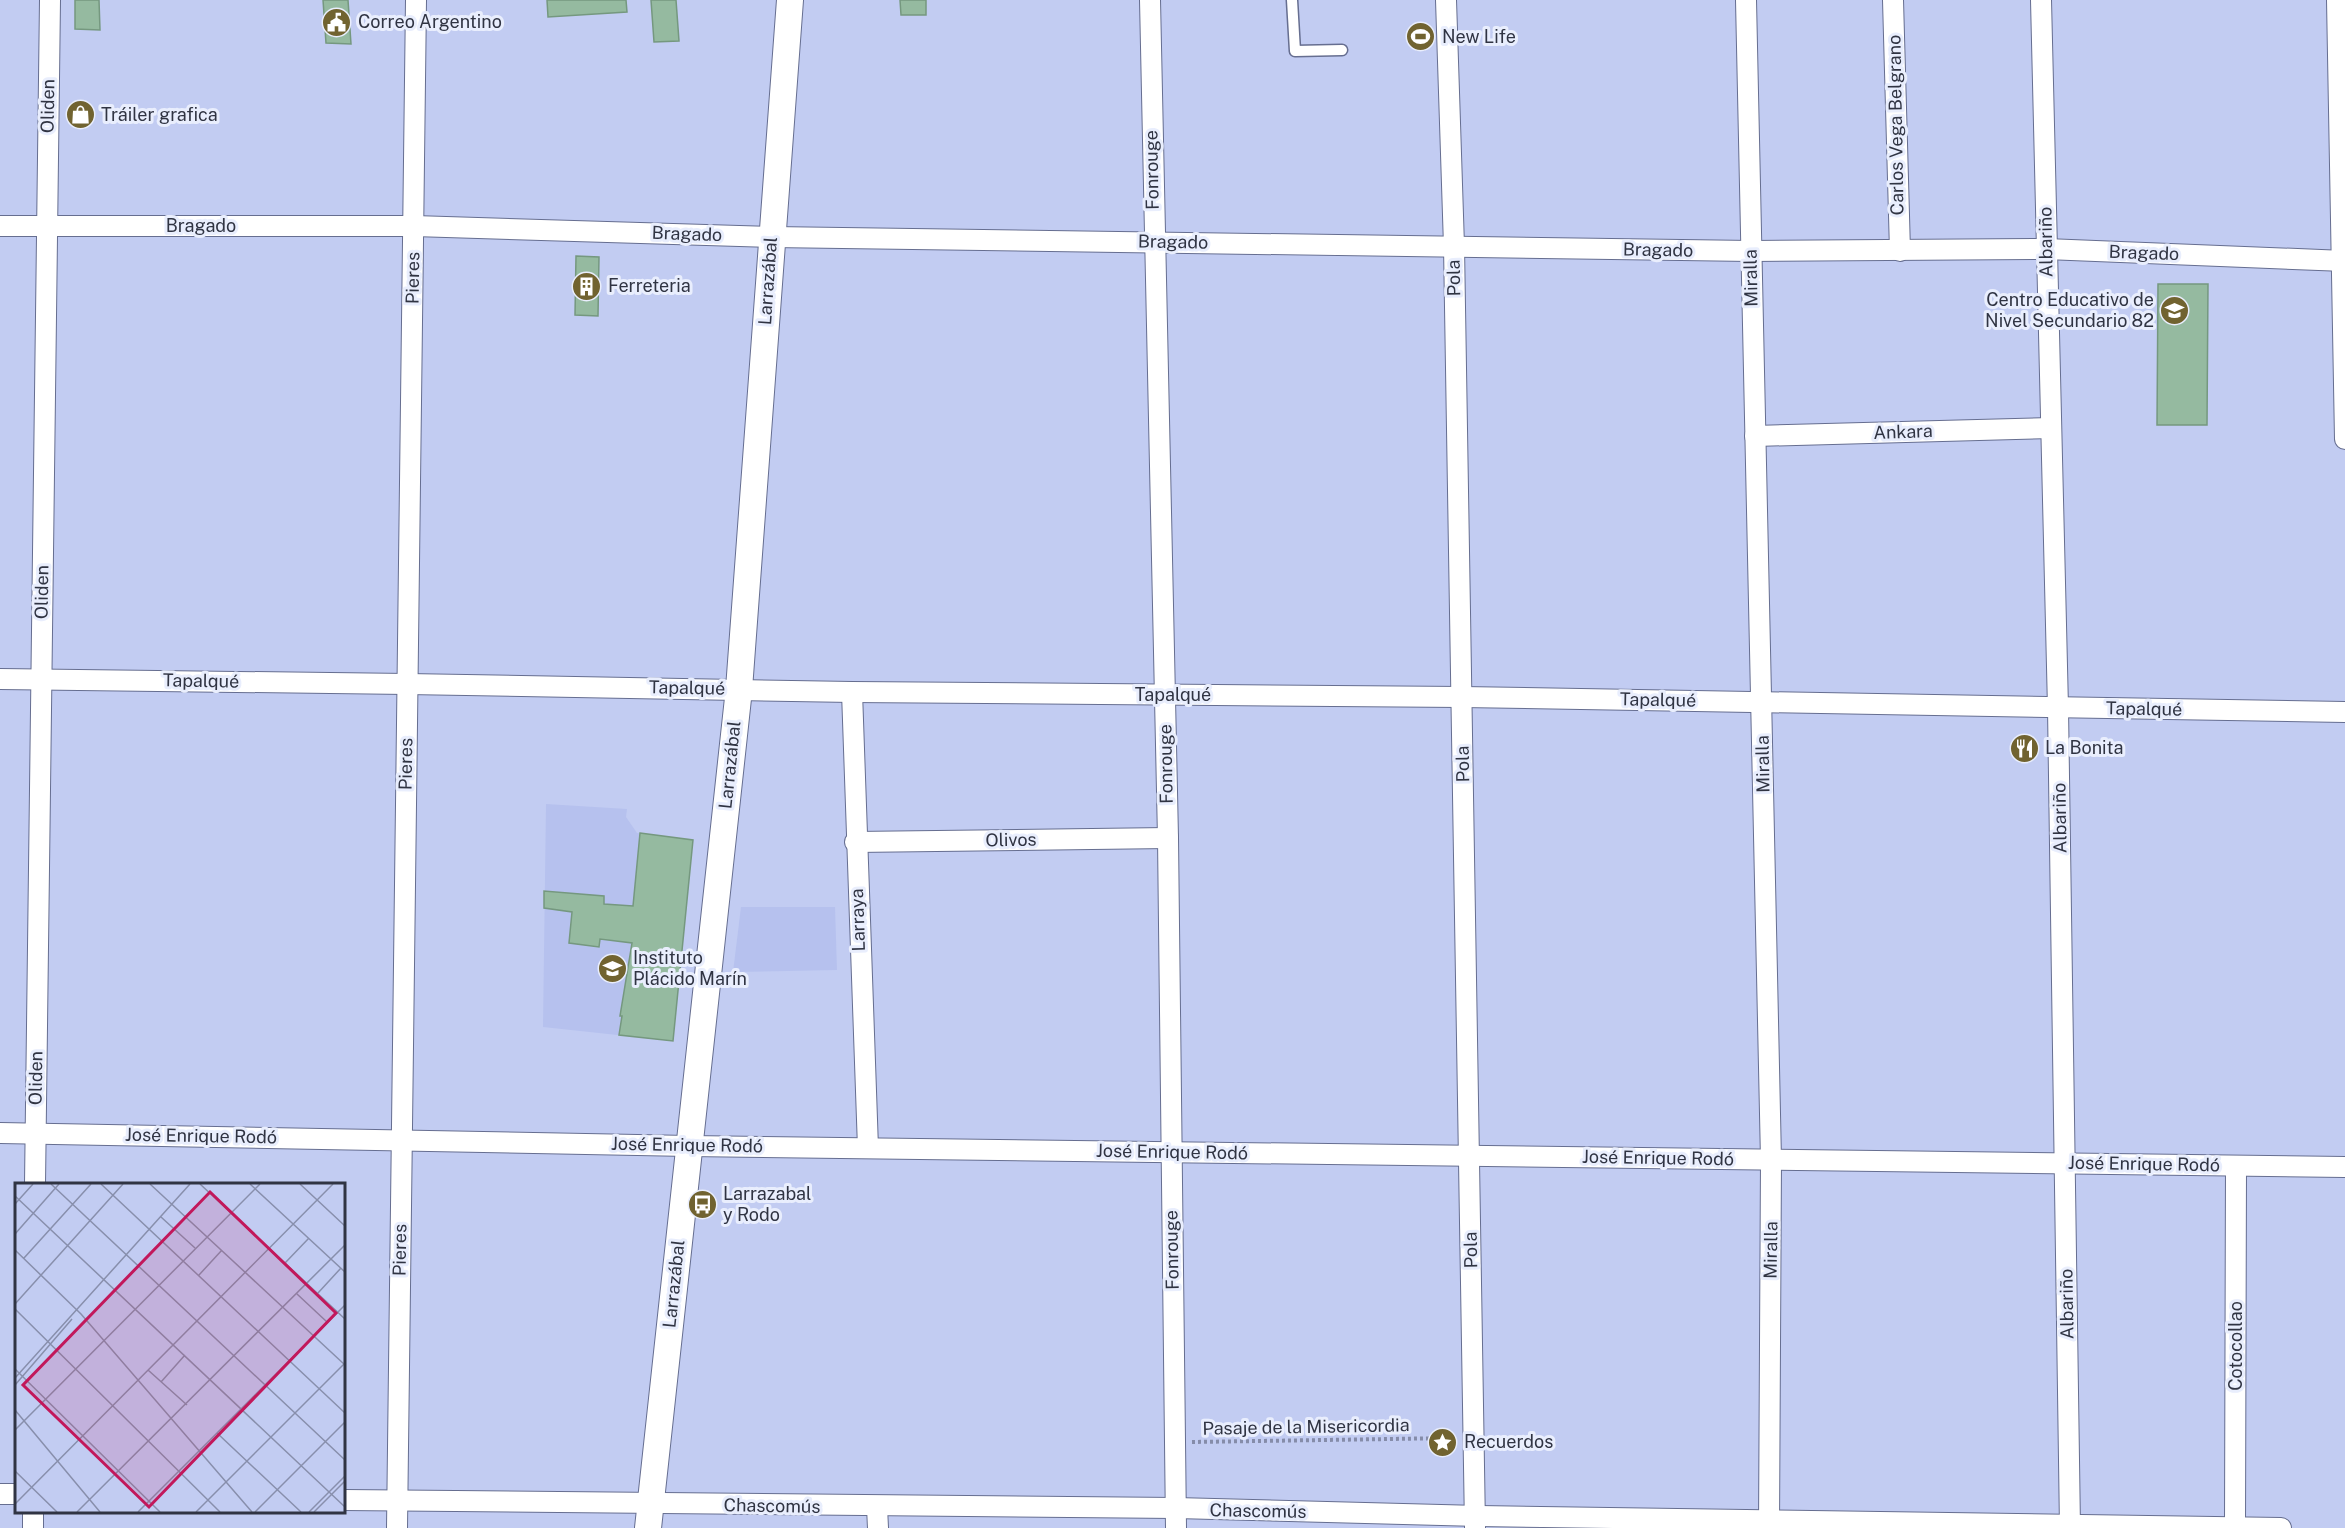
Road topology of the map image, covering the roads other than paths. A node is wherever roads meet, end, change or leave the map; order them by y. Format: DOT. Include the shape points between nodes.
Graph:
graph roads {
  1 [pos="50,0"];
  2 [pos="416,0"];
  3 [pos="790,0"];
  4 [pos="1150,0"];
  5 [pos="1292,0"];
  6 [pos="1446,0"];
  7 [pos="1746,0"];
  8 [pos="1893,0"];
  9 [pos="2041,0"];
  10 [pos="2337,0"];
  11 [pos="1342,50"];
  12 [pos="0,226"];
  13 [pos="414,226"];
  14 [pos="47,227"];
  15 [pos="772,237"];
  16 [pos="1154,242"];
  17 [pos="1454,246"];
  18 [pos="2046,249"];
  19 [pos="1751,251"];
  20 [pos="1900,251"];
  21 [pos="2343,261"];
  22 [pos="2051,428"];
  23 [pos="1755,436"];
  24 [pos="2345,439"];
  25 [pos="0,679"];
  26 [pos="40,680"];
  27 [pos="407,684"];
  28 [pos="739,689"];
  29 [pos="852,692"];
  30 [pos="1164,695"];
  31 [pos="1462,697"];
  32 [pos="1762,702"];
  33 [pos="2058,708"];
  34 [pos="2345,712"];
  35 [pos="1167,838"];
  36 [pos="855,842"];
  37 [pos="0,1133"];
  38 [pos="35,1133"];
  39 [pos="401,1139"];
  40 [pos="689,1146"];
  41 [pos="867,1148"];
  42 [pos="1171,1152"];
  43 [pos="1469,1155"];
  44 [pos="1771,1160"];
  45 [pos="2066,1163"];
  46 [pos="2236,1166"];
  47 [pos="2345,1167"];
  48 [pos="35,1183"];
  49 [pos="345,1500"];
  50 [pos="397,1501"];
  51 [pos="877,1507"];
  52 [pos="649,1516"];
  53 [pos="1176,1518"];
  54 [pos="1475,1522"];
  55 [pos="1769,1524"];
  56 [pos="2070,1526"];
  57 [pos="2235,1527"];
  58 [pos="397,1528"];
  59 [pos="878,1528"];
  60 [pos="2281,1528"];
  1 -- 14 [label="street, Oliden"];
  2 -- 13 [label="street, Pieres"];
  3 -- 15 [label="street, Larrazábal"];
  4 -- 16 [label="street, Fonrouge"];
  5 -- 11 [label="lane" via="1294,51"];
  6 -- 17 [label="street, Pola"];
  7 -- 19 [label="street, Miralla"];
  8 -- 20 [label="street, Carlos Vega Belgrano"];
  9 -- 18 [label="street, Albariño"];
  10 -- 21 [label="street"];
  12 -- 14 [label="street, Bragado"];
  13 -- 14 [label="street, Bragado"];
  13 -- 15 [label="street, Bragado"];
  13 -- 27 [label="street, Pieres"];
  14 -- 26 [label="street, Oliden"];
  15 -- 16 [label="street, Bragado"];
  15 -- 28 [label="street, Larrazábal"];
  16 -- 17 [label="street, Bragado"];
  16 -- 30 [label="street, Fonrouge"];
  17 -- 19 [label="street, Bragado"];
  17 -- 31 [label="street, Pola"];
  18 -- 20 [label="street, Bragado"];
  18 -- 21 [label="street, Bragado"];
  18 -- 22 [label="street, Albariño"];
  19 -- 20 [label="street, Bragado"];
  19 -- 23 [label="street, Miralla"];
  21 -- 24 [label="street"];
  22 -- 23 [label="street, Ankara"];
  22 -- 33 [label="street, Albariño"];
  23 -- 32 [label="street, Miralla"];
  25 -- 26 [label="street, Tapalqué"];
  26 -- 27 [label="street, Tapalqué"];
  26 -- 38 [label="street, Oliden"];
  27 -- 28 [label="street, Tapalqué"];
  27 -- 39 [label="street, Pieres"];
  28 -- 29 [label="street, Tapalqué"];
  28 -- 40 [label="street, Larrazábal"];
  29 -- 30 [label="street, Tapalqué"];
  29 -- 36 [label="street, Larraya"];
  30 -- 31 [label="street, Tapalqué"];
  30 -- 35 [label="street, Fonrouge"];
  31 -- 32 [label="street, Tapalqué"];
  31 -- 43 [label="street, Pola"];
  32 -- 33 [label="street, Tapalqué"];
  32 -- 44 [label="street, Miralla"];
  33 -- 34 [label="street, Tapalqué"];
  33 -- 45 [label="street, Albariño"];
  35 -- 36 [label="street, Olivos"];
  35 -- 42 [label="street, Fonrouge"];
  36 -- 41 [label="street, Larraya"];
  37 -- 38 [label="street, José Enrique Rodó"];
  38 -- 39 [label="street, José Enrique Rodó"];
  38 -- 48 [label="street, Oliden"];
  39 -- 40 [label="street, José Enrique Rodó"];
  39 -- 50 [label="street, Pieres"];
  40 -- 41 [label="street, José Enrique Rodó"];
  40 -- 52 [label="street, Larrazábal"];
  41 -- 42 [label="street, José Enrique Rodó"];
  42 -- 43 [label="street, José Enrique Rodó"];
  42 -- 53 [label="street, Fonrouge"];
  43 -- 44 [label="street, José Enrique Rodó"];
  43 -- 54 [label="street, Pola"];
  44 -- 45 [label="street, José Enrique Rodó"];
  44 -- 55 [label="street, Miralla"];
  45 -- 46 [label="street, José Enrique Rodó"];
  45 -- 56 [label="street, Albariño"];
  46 -- 47 [label="street, José Enrique Rodó"];
  46 -- 57 [label="street, Cotocollao"];
  49 -- 50 [label="street, Chascomús"];
  50 -- 52 [label="street, Chascomús"];
  50 -- 58 [label="street, Pieres"];
  51 -- 52 [label="street, Chascomús"];
  51 -- 53 [label="street, Chascomús"];
  51 -- 59 [label="street"];
  53 -- 54 [label="street, Chascomús"];
  54 -- 55 [label="street, Chascomús"];
  55 -- 56 [label="street, Chascomús"];
  56 -- 57 [label="street, Chascomús"];
  57 -- 60 [label="street, Chascomús"];
}
